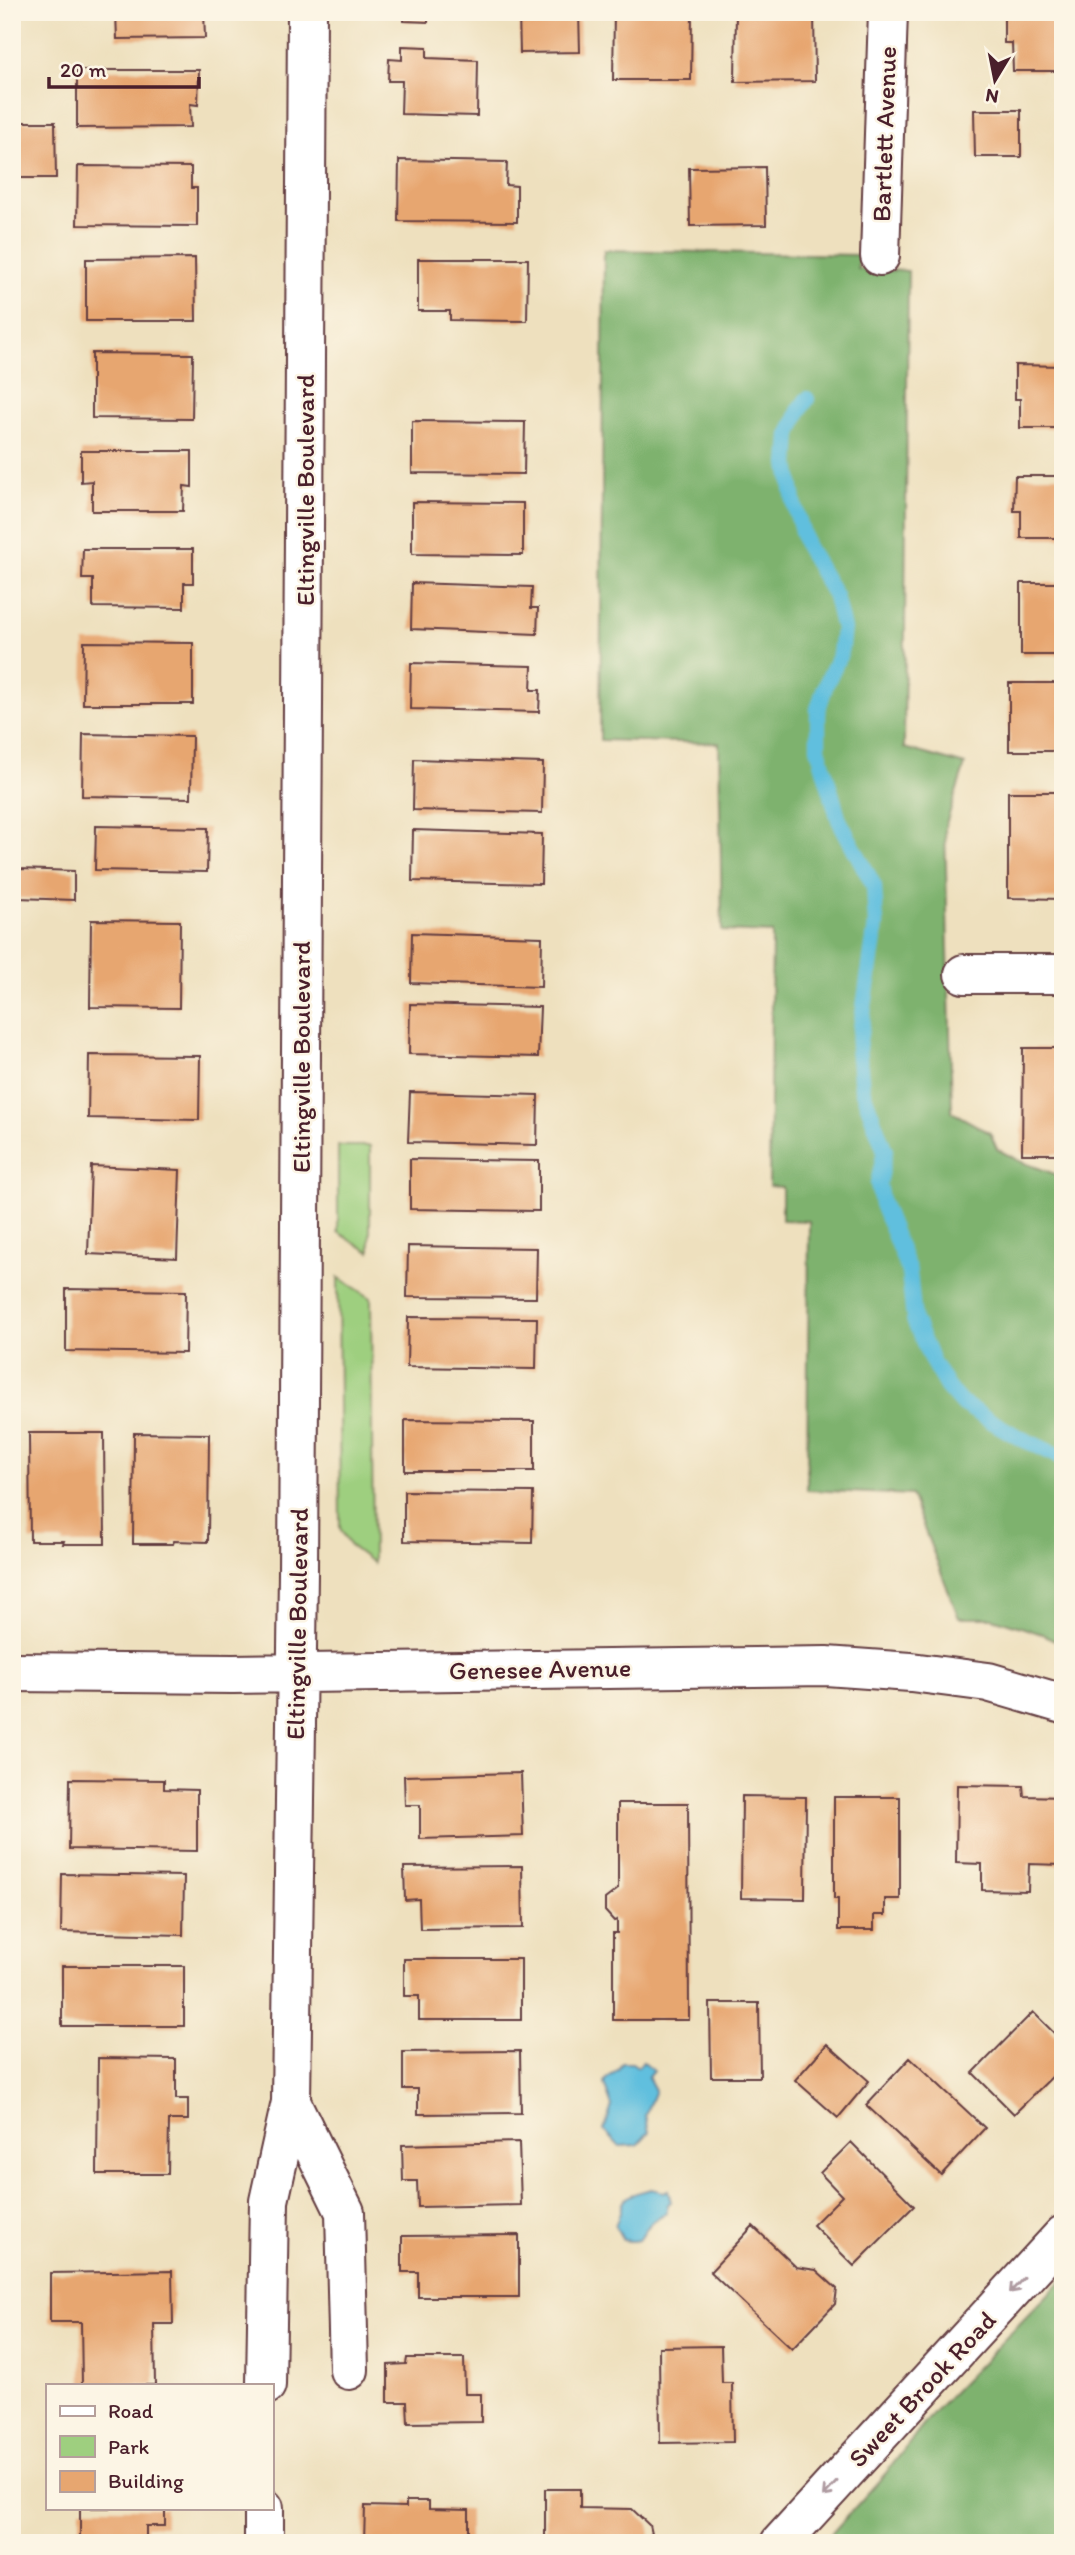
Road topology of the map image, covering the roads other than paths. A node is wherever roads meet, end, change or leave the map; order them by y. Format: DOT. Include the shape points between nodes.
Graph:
graph roads {
  1 [pos="307,12"];
  2 [pos="888,12"];
  3 [pos="880,256"];
  4 [pos="964,974"];
  5 [pos="1063,974"];
  6 [pos="12,1672"];
  7 [pos="297,1673"];
  8 [pos="1063,1704"];
  9 [pos="291,2102"];
  10 [pos="1063,2235"];
  11 [pos="349,2370"];
  12 [pos="266,2384"];
  13 [pos="264,2510"];
  14 [pos="264,2543"];
  15 [pos="780,2543"];
  1 -- 7 [label="street, Eltingville Boulevard"];
  2 -- 3 [label="street, Bartlett Avenue"];
  4 -- 5 [label="street"];
  6 -- 7 [label="street, Genesee Avenue"];
  7 -- 8 [label="street, Genesee Avenue" via="826,1666 988,1682"];
  7 -- 9 [label="street, Eltingville Boulevard"];
  9 -- 11 [label="street, Eltingville Boulevard" via="345,2212"];
  9 -- 12 [label="street, Eltingville Boulevard" via="269,2201"];
  10 -- 15 [label="street, Sweet Brook Road, one-way"];
  13 -- 14 [label="street"];
}
